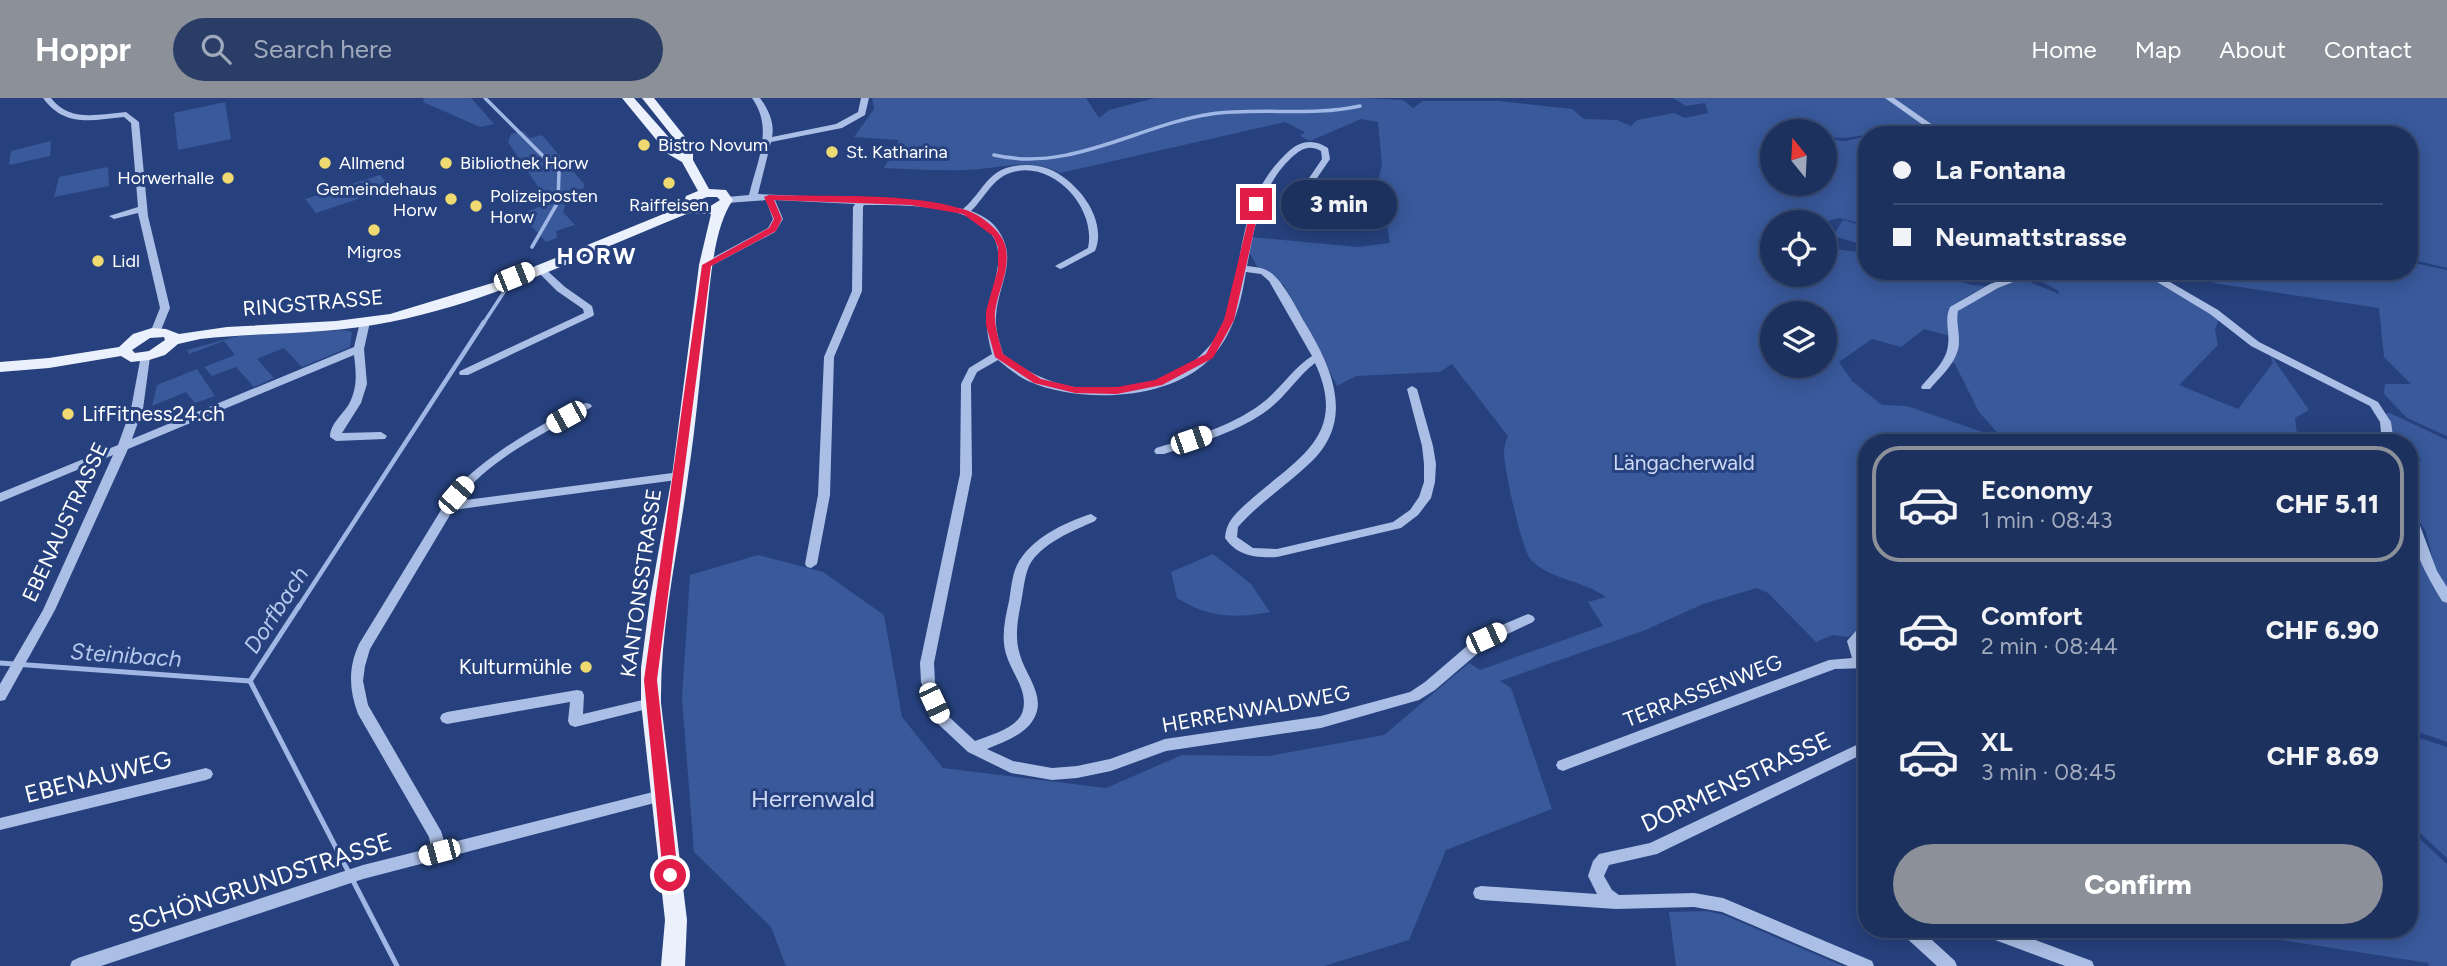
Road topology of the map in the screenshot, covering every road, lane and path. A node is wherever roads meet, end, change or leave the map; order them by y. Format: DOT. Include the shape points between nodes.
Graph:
graph roads {
  1 [pos="47,98"];
  2 [pos="628,98"];
  3 [pos="648,98"];
  4 [pos="756,98"];
  5 [pos="864,98"];
  6 [pos="1889,98"];
  7 [pos="1929,126"];
  8 [pos="768,141"];
  9 [pos="687,160"];
  10 [pos="705,193"];
  11 [pos="1310,193"];
  12 [pos="753,196"];
  13 [pos="769,197"];
  14 [pos="862,202"];
  15 [pos="722,204"];
  16 [pos="689,208"];
  17 [pos="142,209"];
  18 [pos="965,212"];
  19 [pos="114,216"];
  20 [pos="706,265"];
  21 [pos="1060,265"];
  22 [pos="539,268"];
  23 [pos="1241,268"];
  24 [pos="2011,280"];
  25 [pos="2159,280"];
  26 [pos="366,322"];
  27 [pos="155,332"];
  28 [pos="1953,337"];
  29 [pos="173,340"];
  30 [pos="359,349"];
  31 [pos="124,351"];
  32 [pos="998,355"];
  33 [pos="145,357"];
  34 [pos="1317,357"];
  35 [pos="0,367"];
  36 [pos="464,373"];
  37 [pos="1926,387"];
  38 [pos="1412,389"];
  39 [pos="586,406"];
  40 [pos="2388,434"];
  41 [pos="381,436"];
  42 [pos="124,444"];
  43 [pos="1160,451"];
  44 [pos="680,476"];
  45 [pos="0,498"];
  46 [pos="450,506"];
  47 [pos="1091,518"];
  48 [pos="2418,537"];
  49 [pos="811,564"];
  50 [pos="2447,597"];
  51 [pos="1528,618"];
  52 [pos="1858,662"];
  53 [pos="0,696"];
  54 [pos="651,703"];
  55 [pos="447,718"];
  56 [pos="973,748"];
  57 [pos="1858,750"];
  58 [pos="1563,765"];
  59 [pos="206,774"];
  60 [pos="661,796"];
  61 [pos="0,824"];
  62 [pos="439,852"];
  63 [pos="363,872"];
  64 [pos="1480,893"];
  65 [pos="1617,902"];
  66 [pos="1918,938"];
  67 [pos="2010,938"];
  68 [pos="78,966"];
  69 [pos="673,966"];
  70 [pos="1866,966"];
  71 [pos="1949,966"];
  72 [pos="2086,966"];
  1 -- 17 [label="street" via="67,117 131,116"];
  2 -- 9 [label="main road" via="672,151"];
  3 -- 9 [label="main road" via="687,148"];
  4 -- 8 [label="street" via="767,116"];
  5 -- 8 [label="street" via="862,113 850,121"];
  6 -- 7 [label="street"];
  8 -- 12 [label="street"];
  9 -- 10 [label="main road"];
  10 -- 15 [label="main road" via="721,193"];
  10 -- 16 [label="main road" via="691,199"];
  11 -- 23 [label="street" via="1307,187 1326,154 1323,147 1307,144 1283,160 1259,193"];
  12 -- 13 [label="street"];
  12 -- 15 [label="street"];
  13 -- 14 [label="street"];
  13 -- 20 [label="street" via="778,219 772,230"];
  14 -- 18 [label="street" via="910,203"];
  14 -- 49 [label="street" via="858,207 857,290 829,357 824,495"];
  15 -- 16 [label="main road" via="705,212"];
  15 -- 20 [label="main road, KANTONSSTRASSE"];
  16 -- 22 [label="main road, RINGSTRASSE"];
  17 -- 19 [label="street"];
  17 -- 27 [label="street" via="165,308"];
  18 -- 21 [label="street" via="998,175 1020,169 1046,171 1060,179 1086,208 1094,229 1092,249"];
  18 -- 32 [label="street" via="997,234 1002,247 990,325"];
  20 -- 44 [label="main road, KANTONSSTRASSE"];
  22 -- 26 [label="main road, RINGSTRASSE" via="457,300"];
  22 -- 36 [label="street" via="588,308 589,314"];
  23 -- 32 [label="street" via="1229,320 1210,355 1158,383 1117,391 1075,390 1037,381"];
  23 -- 34 [label="street" via="1264,272 1273,279"];
  24 -- 28 [label="street" via="1961,303 1951,316"];
  25 -- 40 [label="street" via="2214,312 2255,344 2374,404 2384,415"];
  26 -- 29 [label="main road, RINGSTRASSE" via="267,327"];
  26 -- 30 [label="street"];
  27 -- 29 [label="main road" via="169,333"];
  27 -- 31 [label="main road" via="132,341"];
  28 -- 37 [label="street" via="1951,355"];
  29 -- 33 [label="main road"];
  30 -- 41 [label="street" via="362,384 336,437"];
  30 -- 42 [label="street"];
  31 -- 33 [label="main road" via="131,357"];
  31 -- 35 [label="main road"];
  32 -- 56 [label="street, HERRENWALDWEG" via="973,370 966,384 966,474 927,663 941,718"];
  33 -- 42 [label="street, EBENAUSTRASSE"];
  34 -- 38 [label="street" via="1333,399 1329,428 1310,456 1232,526 1231,538 1247,551 1277,553 1397,525 1417,511 1429,495 1431,473"];
  34 -- 43 [label="street" via="1247,419"];
  39 -- 46 [label="street" via="495,459 467,482"];
  42 -- 45 [label="street"];
  42 -- 53 [label="street, EBENAUSTRASSE" via="49,610"];
  44 -- 46 [label="street"];
  44 -- 54 [label="main road, KANTONSSTRASSE" via="655,633"];
  46 -- 62 [label="street" via="364,648 354,682 365,714 436,836"];
  47 -- 56 [label="street" via="1051,537 1022,566 1010,642 1031,697 1032,712 1025,723"];
  48 -- 50 [label="street" via="2431,572"];
  51 -- 56 [label="street, HERRENWALDWEG" via="1486,638 1414,696 1321,722 1191,740 1077,772 1052,774 1011,768"];
  52 -- 58 [label="street, TERRASSENWEG" via="1834,664"];
  54 -- 55 [label="street" via="575,721 577,695"];
  54 -- 60 [label="main road, KANTONSSTRASSE"];
  57 -- 65 [label="street, DORMENSTRASSE" via="1652,849 1604,859 1595,876 1606,895"];
  59 -- 61 [label="street, EBENAUWEG"];
  60 -- 62 [label="street, SCHÖNGRUNDSTRASSE"];
  60 -- 69 [label="main road, KANTONSSTRASSE" via="676,920"];
  62 -- 63 [label="street, SCHÖNGRUNDSTRASSE"];
  63 -- 68 [label="street, SCHÖNGRUNDSTRASSE"];
  64 -- 65 [label="street"];
  65 -- 70 [label="street" via="1694,900 1723,905"];
  66 -- 71 [label="street"];
  67 -- 72 [label="street"];
}
